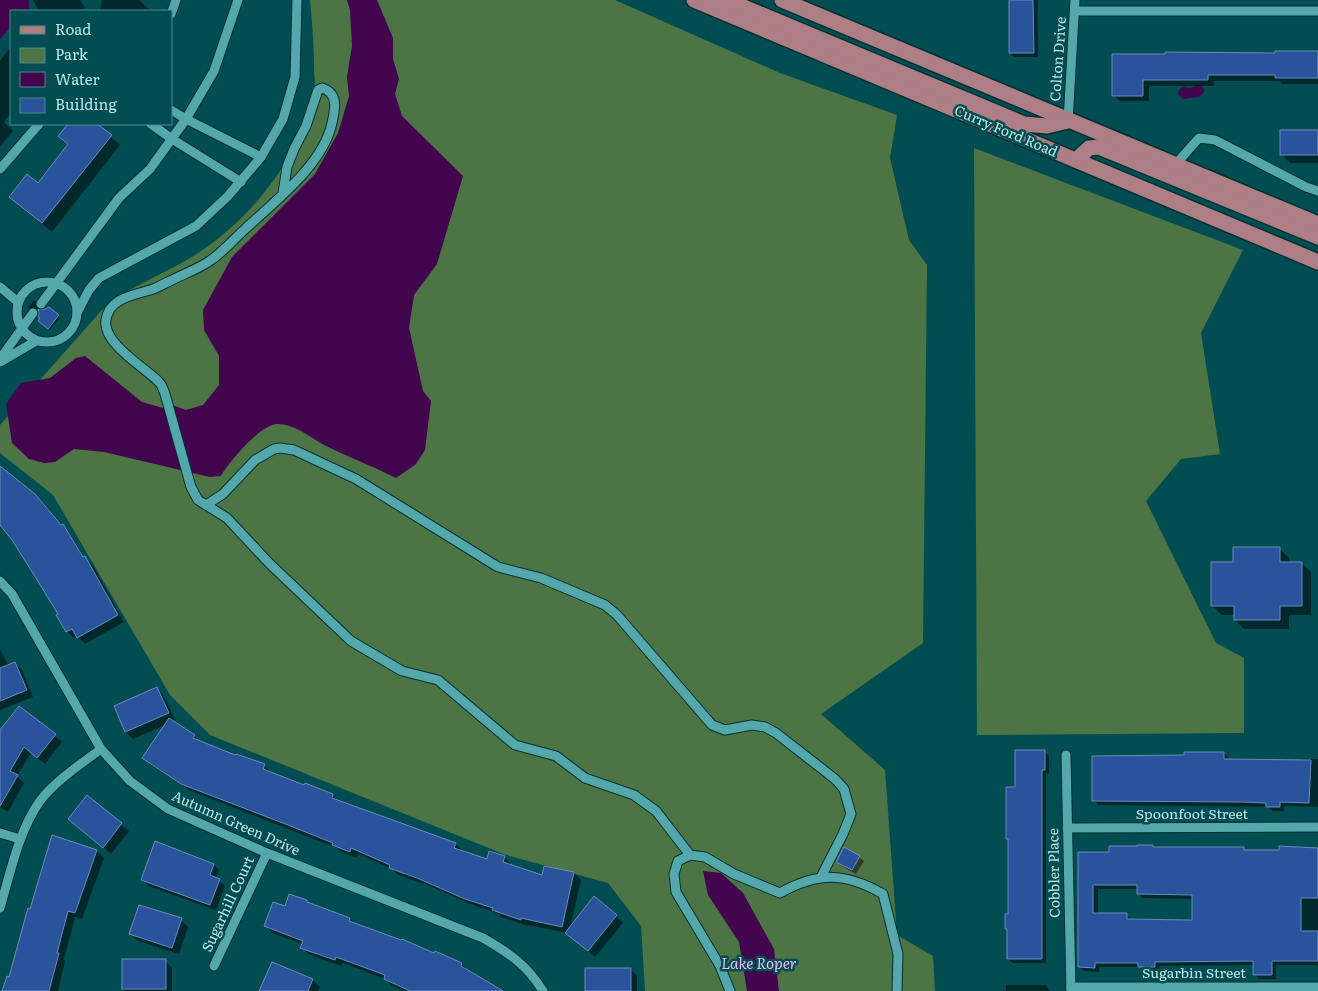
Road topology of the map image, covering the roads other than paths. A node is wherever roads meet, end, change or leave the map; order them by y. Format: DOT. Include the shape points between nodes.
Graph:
graph roads {
  1 [pos="238,0"];
  2 [pos="297,0"];
  3 [pos="694,0"];
  4 [pos="782,0"];
  5 [pos="1075,0"];
  6 [pos="1075,11"];
  7 [pos="1318,11"];
  8 [pos="172,111"];
  9 [pos="186,119"];
  10 [pos="1068,121"];
  11 [pos="38,125"];
  12 [pos="152,125"];
  13 [pos="172,139"];
  14 [pos="261,157"];
  15 [pos="1076,160"];
  16 [pos="1175,165"];
  17 [pos="0,169"];
  18 [pos="241,182"];
  19 [pos="1318,191"];
  20 [pos="283,193"];
  21 [pos="1318,224"];
  22 [pos="1318,237"];
  23 [pos="1318,262"];
  24 [pos="57,284"];
  25 [pos="0,287"];
  26 [pos="18,302"];
  27 [pos="41,304"];
  28 [pos="33,313"];
  29 [pos="78,313"];
  30 [pos="21,328"];
  31 [pos="36,341"];
  32 [pos="0,361"];
  33 [pos="206,505"];
  34 [pos="0,581"];
  35 [pos="101,749"];
  36 [pos="1066,755"];
  37 [pos="1318,827"];
  38 [pos="1067,828"];
  39 [pos="0,832"];
  40 [pos="20,840"];
  41 [pos="267,853"];
  42 [pos="690,855"];
  43 [pos="822,877"];
  44 [pos="0,908"];
  45 [pos="214,966"];
  46 [pos="1318,986"];
  47 [pos="1071,989"];
  48 [pos="542,991"];
  49 [pos="730,991"];
  50 [pos="897,991"];
  1 -- 9 [label="street" via="214,71"];
  2 -- 14 [label="street" via="295,77 283,119"];
  3 -- 10 [label="main road" via="734,3 1024,124 1047,126"];
  3 -- 15 [label="main road, Curry Ford Road"];
  4 -- 10 [label="main road"];
  5 -- 6 [label="street, Colton Drive"];
  6 -- 7 [label="street"];
  6 -- 10 [label="street, Colton Drive"];
  8 -- 9 [label="street"];
  9 -- 13 [label="street"];
  9 -- 14 [label="street"];
  10 -- 16 [label="main road"];
  11 -- 17 [label="street"];
  12 -- 13 [label="street"];
  13 -- 18 [label="street"];
  13 -- 24 [label="street" via="150,169 119,198"];
  14 -- 18 [label="street"];
  15 -- 22 [label="main road" via="1089,148 1099,147"];
  15 -- 23 [label="main road, Curry Ford Road"];
  16 -- 19 [label="street" via="1199,138 1215,140"];
  16 -- 21 [label="main road"];
  18 -- 29 [label="street" via="196,226 99,278"];
  20 -- 20 [label="street" via="320,152 330,131 336,108 328,90 318,90 287,167"];
  20 -- 33 [label="street" via="211,260 154,288 124,298 111,306 105,321 114,342 157,380 165,394 192,487 198,500"];
  24 -- 26 [label="street" via="38,283 29,287"];
  24 -- 27 [label="street"];
  24 -- 29 [label="street" via="72,295"];
  25 -- 26 [label="street"];
  26 -- 30 [label="street" via="17,320"];
  28 -- 30 [label="street"];
  29 -- 31 [label="street" via="76,323 64,338 55,342"];
  30 -- 31 [label="street"];
  30 -- 32 [label="street"];
  31 -- 32 [label="street"];
  33 -- 42 [label="street" via="227,518 268,563 351,640 402,671 438,680 514,744 556,756 585,778 634,795 656,811"];
  33 -- 43 [label="street" via="223,494 255,460 274,449 294,450 356,479 498,567 541,578 605,605 618,615 712,725 725,730 752,724 765,727 844,788 851,814"];
  34 -- 35 [label="street, Autumn Green Drive" via="12,594"];
  35 -- 40 [label="street" via="40,801"];
  35 -- 41 [label="street, Autumn Green Drive" via="130,781 168,809"];
  36 -- 38 [label="street, Cobbler Place"];
  37 -- 38 [label="street, Spoonfoot Street"];
  38 -- 47 [label="street, Cobbler Place"];
  39 -- 40 [label="street"];
  40 -- 44 [label="street"];
  41 -- 45 [label="street, Sugarhill Court"];
  41 -- 48 [label="street, Autumn Green Drive" via="483,938 514,956 534,976"];
  42 -- 43 [label="street" via="705,857 734,874 780,893 798,883"];
  42 -- 49 [label="street" via="678,861 674,874 676,892 720,966"];
  43 -- 50 [label="street" via="848,878 884,894 898,954"];
  46 -- 47 [label="street, Sugarbin Street"];
}
